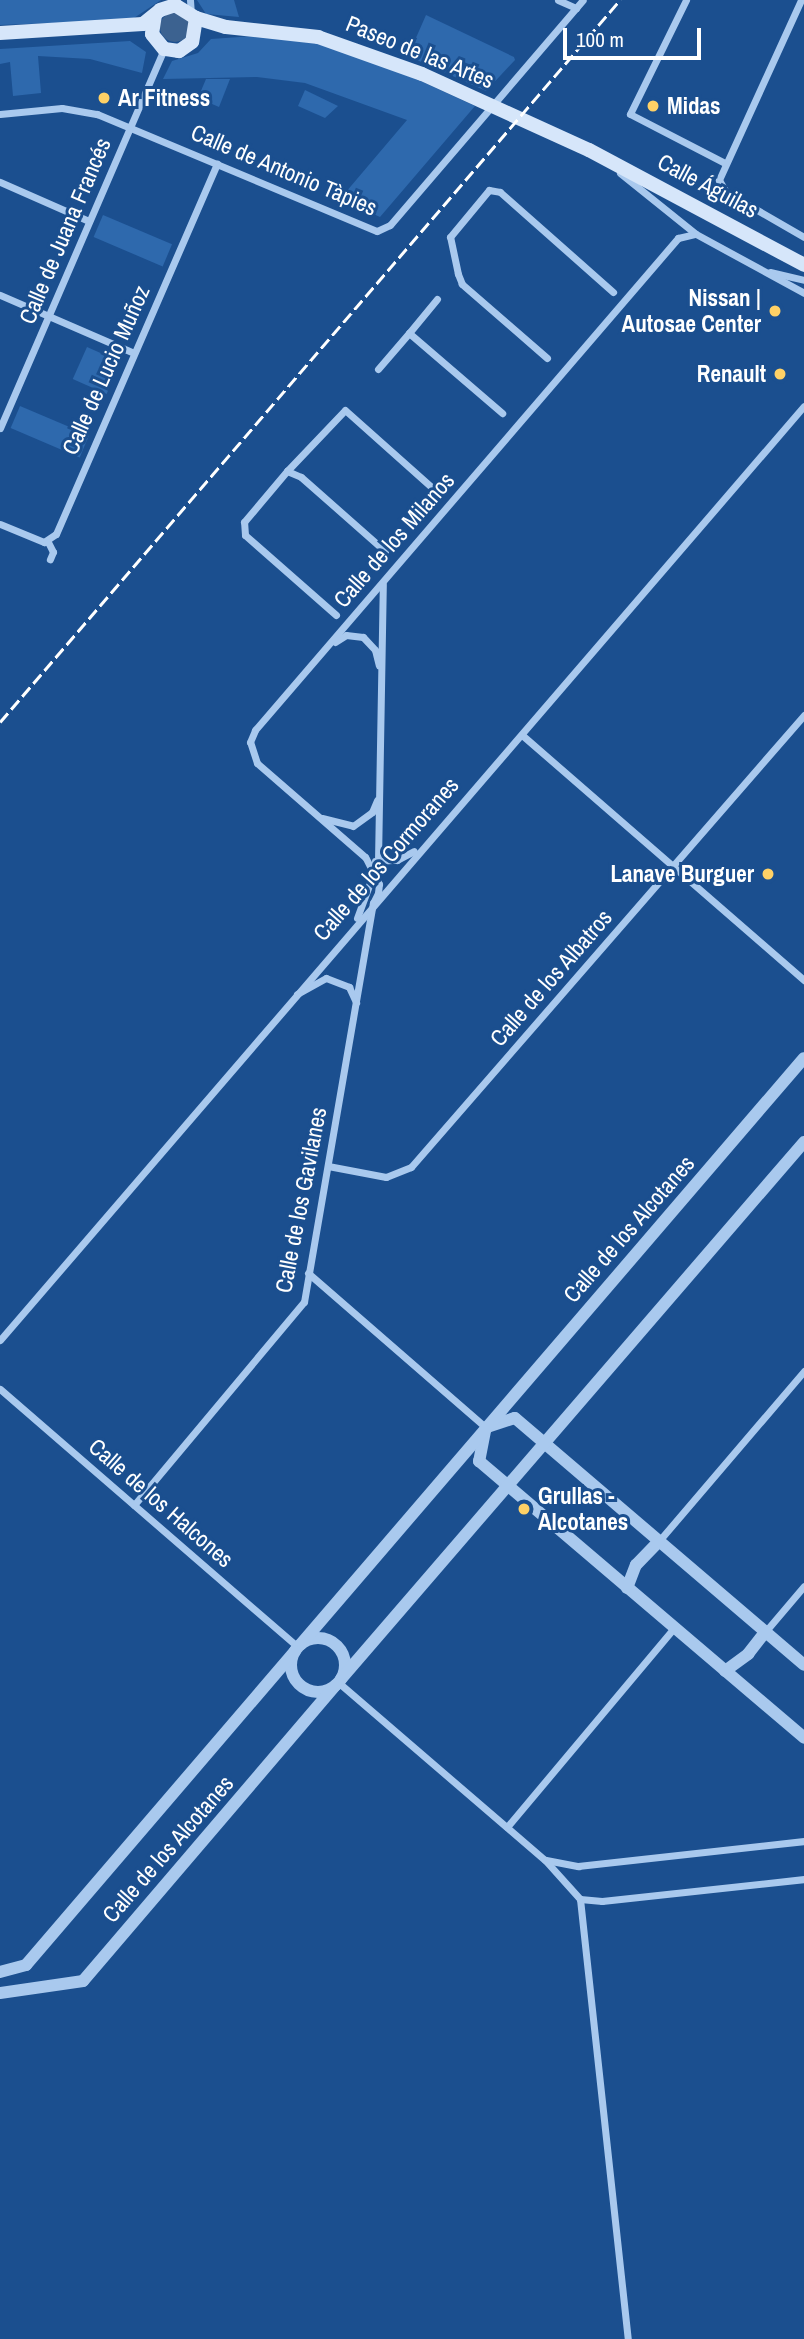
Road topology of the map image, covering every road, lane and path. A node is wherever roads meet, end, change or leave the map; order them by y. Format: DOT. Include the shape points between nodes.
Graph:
graph roads {
  1 [pos="558,0"];
  2 [pos="686,0"];
  3 [pos="801,0"];
  4 [pos="178,3"];
  5 [pos="579,3"];
  6 [pos="192,10"];
  7 [pos="155,16"];
  8 [pos="226,27"];
  9 [pos="0,33"];
  10 [pos="152,34"];
  11 [pos="194,39"];
  12 [pos="0,41"];
  13 [pos="164,48"];
  14 [pos="0,114"];
  15 [pos="131,127"];
  16 [pos="593,152"];
  17 [pos="217,163"];
  18 [pos="725,163"];
  19 [pos="0,182"];
  20 [pos="89,221"];
  21 [pos="802,233"];
  22 [pos="696,234"];
  23 [pos="804,265"];
  24 [pos="762,271"];
  25 [pos="804,280"];
  26 [pos="613,292"];
  27 [pos="804,293"];
  28 [pos="0,295"];
  29 [pos="437,299"];
  30 [pos="49,316"];
  31 [pos="409,333"];
  32 [pos="134,353"];
  33 [pos="547,358"];
  34 [pos="378,369"];
  35 [pos="804,406"];
  36 [pos="502,413"];
  37 [pos="3,414"];
  38 [pos="0,428"];
  39 [pos="287,471"];
  40 [pos="437,492"];
  41 [pos="0,524"];
  42 [pos="48,542"];
  43 [pos="385,551"];
  44 [pos="50,559"];
  45 [pos="383,583"];
  46 [pos="336,615"];
  47 [pos="328,646"];
  48 [pos="381,678"];
  49 [pos="804,715"];
  50 [pos="522,735"];
  51 [pos="379,796"];
  52 [pos="319,817"];
  53 [pos="420,848"];
  54 [pos="365,857"];
  55 [pos="378,861"];
  56 [pos="673,868"];
  57 [pos="374,872"];
  58 [pos="373,903"];
  59 [pos="355,923"];
  60 [pos="804,980"];
  61 [pos="288,1001"];
  62 [pos="357,1011"];
  63 [pos="804,1058"];
  64 [pos="804,1142"];
  65 [pos="328,1166"];
  66 [pos="308,1273"];
  67 [pos="0,1340"];
  68 [pos="804,1371"];
  69 [pos="0,1389"];
  70 [pos="485,1427"];
  71 [pos="545,1444"];
  72 [pos="508,1487"];
  73 [pos="134,1505"];
  74 [pos="658,1542"];
  75 [pos="804,1586"];
  76 [pos="627,1588"];
  77 [pos="674,1628"];
  78 [pos="765,1632"];
  79 [pos="298,1647"];
  80 [pos="804,1665"];
  81 [pos="725,1671"];
  82 [pos="339,1682"];
  83 [pos="804,1738"];
  84 [pos="507,1827"];
  85 [pos="804,1840"];
  86 [pos="545,1860"];
  87 [pos="804,1879"];
  88 [pos="580,1899"];
  89 [pos="2,1972"];
  90 [pos="3,1993"];
  91 [pos="628,2339"];
  1 -- 5 [label="street"];
  2 -- 18 [label="street" via="630,114"];
  3 -- 18 [label="street"];
  4 -- 6 [label="main road"];
  4 -- 7 [label="main road"];
  5 -- 17 [label="street, Calle de Antonio Tàpies" via="390,226 370,230"];
  6 -- 8 [label="main road, Paseo de las Artes"];
  6 -- 11 [label="main road"];
  7 -- 9 [label="main road" via="143,24"];
  7 -- 10 [label="main road"];
  8 -- 11 [label="main road, Paseo de las Artes"];
  8 -- 16 [label="main road, Paseo de las Artes" via="318,37 422,74"];
  10 -- 12 [label="main road" via="135,31"];
  10 -- 13 [label="main road"];
  11 -- 13 [label="main road" via="179,51"];
  13 -- 15 [label="street, Calle de Juana Francés"];
  14 -- 15 [label="street, Calle de Antonio Tàpies" via="62,108 97,114"];
  15 -- 17 [label="street, Calle de Antonio Tàpies"];
  15 -- 20 [label="street, Calle de Juana Francés"];
  16 -- 22 [label="street"];
  16 -- 23 [label="main road, Calle Águilas"];
  17 -- 32 [label="street, Calle de Lucio Muñoz"];
  18 -- 21 [label="street" via="719,180 726,192"];
  19 -- 20 [label="street"];
  20 -- 30 [label="street, Calle de Juana Francés"];
  22 -- 24 [label="street"];
  22 -- 45 [label="street, Calle de los Milanos" via="678,238"];
  24 -- 25 [label="street"];
  24 -- 27 [label="street"];
  26 -- 33 [label="street" via="500,192 489,190 450,237 457,274 462,284"];
  28 -- 30 [label="street"];
  29 -- 31 [label="street"];
  30 -- 32 [label="street"];
  30 -- 37 [label="street, Calle de Juana Francés"];
  31 -- 34 [label="street"];
  31 -- 36 [label="street"];
  32 -- 42 [label="street, Calle de Lucio Muñoz"];
  35 -- 50 [label="street, Calle de los Cormoranes"];
  37 -- 38 [label="street, Calle de Juana Francés"];
  39 -- 40 [label="street" via="345,410"];
  39 -- 43 [label="street" via="301,477"];
  39 -- 46 [label="street" via="243,528"];
  41 -- 42 [label="street"];
  42 -- 44 [label="street" via="53,552"];
  45 -- 47 [label="street, Calle de los Milanos"];
  45 -- 48 [label="street, Calle de los Gavilanes"];
  47 -- 48 [label="street, Calle de los Gavilanes" via="346,635 363,637 375,650"];
  47 -- 52 [label="street, Calle de los Milanos" via="255,730 250,742 257,763"];
  48 -- 51 [label="street, Calle de los Gavilanes"];
  49 -- 56 [label="street, Calle de los Albatros"];
  50 -- 53 [label="street, Calle de los Cormoranes"];
  50 -- 56 [label="street"];
  51 -- 52 [label="street" via="372,812 353,826"];
  51 -- 55 [label="street, Calle de los Gavilanes"];
  52 -- 54 [label="street, Calle de los Milanos"];
  53 -- 55 [label="street" via="397,860"];
  53 -- 58 [label="street, Calle de los Cormoranes"];
  54 -- 55 [label="street"];
  54 -- 57 [label="street"];
  55 -- 57 [label="street, Calle de los Gavilanes"];
  56 -- 60 [label="street"];
  56 -- 65 [label="street, Calle de los Albatros" via="411,1167 386,1177"];
  57 -- 58 [label="street, Calle de los Gavilanes" via="379,884"];
  57 -- 59 [label="street, Calle de los Gavilanes"];
  58 -- 59 [label="street, Calle de los Cormoranes"];
  58 -- 62 [label="street, Calle de los Gavilanes"];
  59 -- 61 [label="street, Calle de los Cormoranes"];
  61 -- 62 [label="street" via="326,978 349,986"];
  61 -- 67 [label="street, Calle de los Cormoranes"];
  62 -- 65 [label="street, Calle de los Gavilanes"];
  63 -- 70 [label="street, Calle de los Alcotanes"];
  64 -- 71 [label="street, Calle de los Alcotanes"];
  65 -- 66 [label="street, Calle de los Gavilanes"];
  66 -- 70 [label="street"];
  66 -- 73 [label="street, Calle de los Gavilanes" via="304,1302"];
  68 -- 74 [label="street"];
  69 -- 73 [label="street, Calle de los Halcones"];
  70 -- 71 [label="street" via="515,1418"];
  70 -- 72 [label="street" via="479,1461"];
  70 -- 79 [label="street, Calle de los Alcotanes"];
  71 -- 72 [label="street, Calle de los Alcotanes"];
  71 -- 74 [label="street"];
  72 -- 76 [label="street"];
  72 -- 82 [label="street, Calle de los Alcotanes"];
  73 -- 79 [label="street, Calle de los Halcones"];
  74 -- 76 [label="street" via="636,1565"];
  74 -- 78 [label="street"];
  75 -- 78 [label="street"];
  76 -- 77 [label="street"];
  77 -- 81 [label="street"];
  77 -- 84 [label="street"];
  78 -- 80 [label="street"];
  78 -- 81 [label="street" via="748,1654"];
  79 -- 82 [label="street" via="317,1637 333,1642 346,1663"];
  79 -- 82 [label="street" via="293,1675 304,1688 320,1692"];
  79 -- 89 [label="street, Calle de los Alcotanes" via="26,1965"];
  81 -- 83 [label="street"];
  82 -- 84 [label="street"];
  82 -- 90 [label="street, Calle de los Alcotanes" via="83,1981"];
  84 -- 86 [label="street"];
  85 -- 86 [label="street" via="578,1867"];
  86 -- 88 [label="street"];
  87 -- 88 [label="street" via="602,1901"];
  88 -- 91 [label="street"];
}
